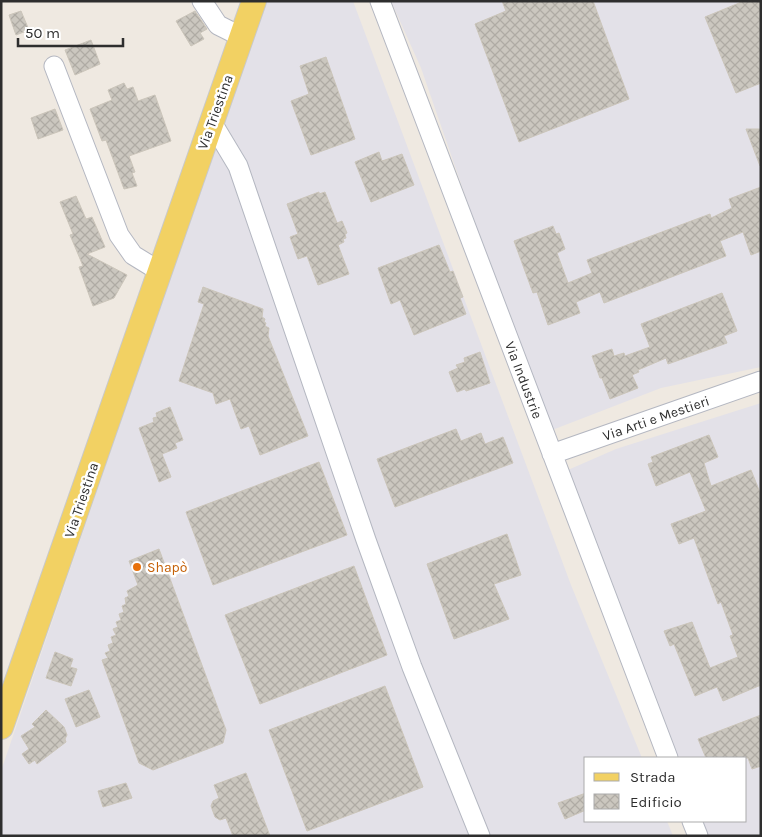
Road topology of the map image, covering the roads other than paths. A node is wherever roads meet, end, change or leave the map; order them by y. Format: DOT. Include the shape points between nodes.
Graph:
graph roads {
  1 [pos="202,1"];
  2 [pos="254,1"];
  3 [pos="380,1"];
  4 [pos="242,37"];
  5 [pos="54,66"];
  6 [pos="211,121"];
  7 [pos="159,271"];
  8 [pos="761,381"];
  9 [pos="552,454"];
  10 [pos="1,727"];
  11 [pos="668,757"];
  12 [pos="692,822"];
  13 [pos="480,836"];
  14 [pos="698,836"];
  1 -- 4 [label="street" via="218,25"];
  2 -- 4 [label="main road, Via Triestina"];
  3 -- 9 [label="street, Via Industrie"];
  4 -- 6 [label="main road, Via Triestina"];
  5 -- 7 [label="street" via="119,235 134,255"];
  6 -- 7 [label="main road, Via Triestina"];
  6 -- 13 [label="street" via="238,166 372,558"];
  7 -- 10 [label="main road, Via Triestina"];
  8 -- 9 [label="street, Via Arti e Mestieri"];
  9 -- 11 [label="street, Via Industrie"];
  12 -- 14 [label="street"];
}
